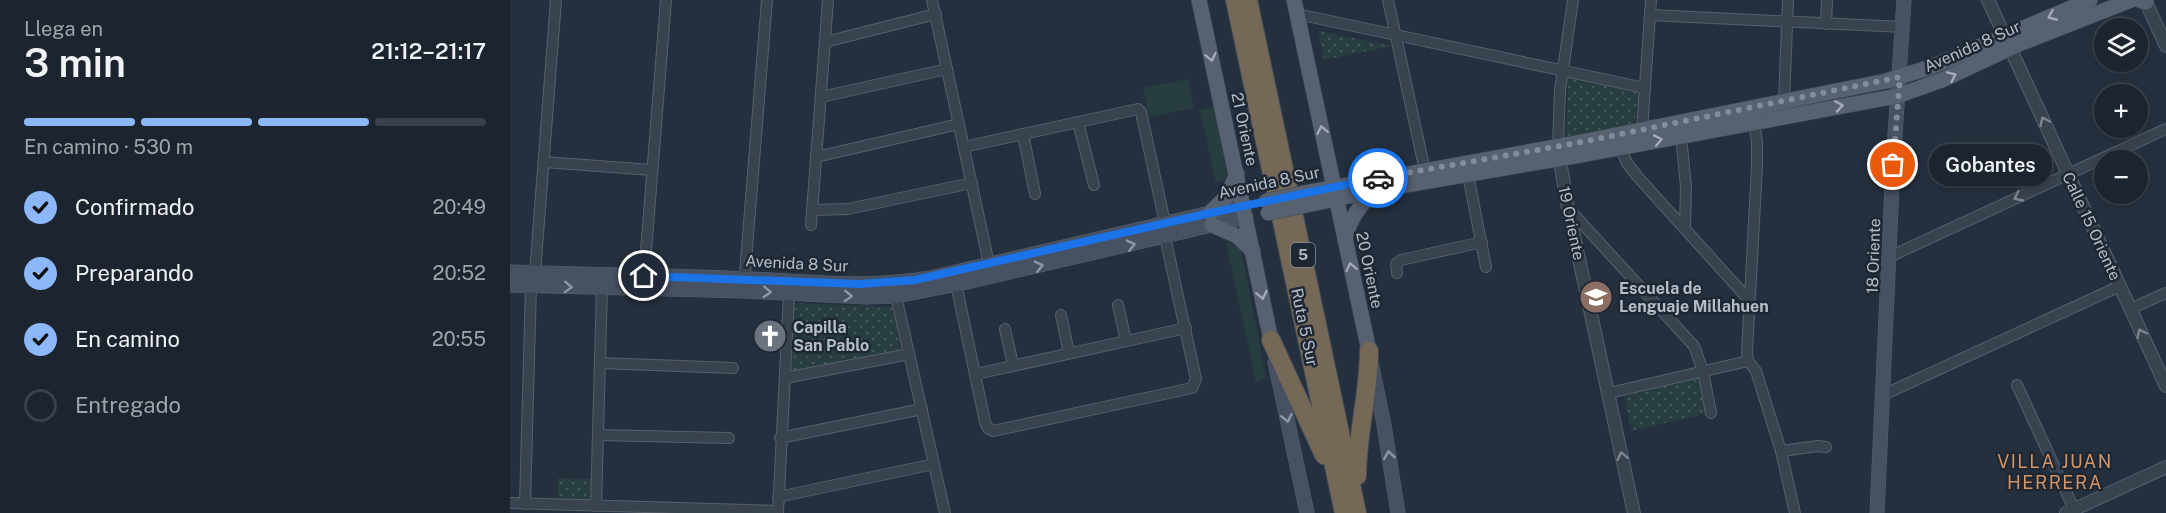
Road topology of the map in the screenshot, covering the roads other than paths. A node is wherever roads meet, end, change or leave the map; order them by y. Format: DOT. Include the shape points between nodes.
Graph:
graph roads {
  1 [pos="556,0"];
  2 [pos="666,0"];
  3 [pos="767,0"];
  4 [pos="828,0"];
  5 [pos="932,0"];
  6 [pos="1199,0"];
  7 [pos="1235,0"];
  8 [pos="1248,0"];
  9 [pos="1388,0"];
  10 [pos="1573,0"];
  11 [pos="1651,0"];
  12 [pos="1788,0"];
  13 [pos="1827,0"];
  14 [pos="1904,0"];
  15 [pos="1988,0"];
  16 [pos="2090,0"];
  17 [pos="2140,0"];
  18 [pos="1295,7"];
  19 [pos="936,14"];
  20 [pos="1650,15"];
  21 [pos="1787,23"];
  22 [pos="1826,24"];
  23 [pos="1903,27"];
  24 [pos="1396,35"];
  25 [pos="825,42"];
  26 [pos="2008,42"];
  27 [pos="2166,46"];
  28 [pos="947,69"];
  29 [pos="1563,72"];
  30 [pos="1900,77"];
  31 [pos="1645,88"];
  32 [pos="1897,96"];
  33 [pos="821,97"];
  34 [pos="1784,102"];
  35 [pos="1078,122"];
  36 [pos="1754,122"];
  37 [pos="959,124"];
  38 [pos="2166,129"];
  39 [pos="1642,130"];
  40 [pos="1023,134"];
  41 [pos="1680,136"];
  42 [pos="964,147"];
  43 [pos="1620,147"];
  44 [pos="1558,152"];
  45 [pos="816,157"];
  46 [pos="544,162"];
  47 [pos="652,170"];
  48 [pos="1425,171"];
  49 [pos="1237,174"];
  50 [pos="2068,174"];
  51 [pos="1468,175"];
  52 [pos="972,183"];
  53 [pos="1094,185"];
  54 [pos="1377,190"];
  55 [pos="1335,193"];
  56 [pos="1035,194"];
  57 [pos="1568,208"];
  58 [pos="812,210"];
  59 [pos="1245,212"];
  60 [pos="1211,219"];
  61 [pos="811,225"];
  62 [pos="1685,228"];
  63 [pos="1165,230"];
  64 [pos="1345,238"];
  65 [pos="1482,242"];
  66 [pos="1253,251"];
  67 [pos="1889,256"];
  68 [pos="989,264"];
  69 [pos="1486,267"];
  70 [pos="510,272"];
  71 [pos="1397,273"];
  72 [pos="644,276"];
  73 [pos="533,279"];
  74 [pos="956,284"];
  75 [pos="510,285"];
  76 [pos="744,285"];
  77 [pos="2120,286"];
  78 [pos="602,287"];
  79 [pos="2166,293"];
  80 [pos="789,294"];
  81 [pos="896,296"];
  82 [pos="1749,300"];
  83 [pos="1118,305"];
  84 [pos="2130,309"];
  85 [pos="1061,315"];
  86 [pos="1186,328"];
  87 [pos="1005,329"];
  88 [pos="1271,340"];
  89 [pos="1126,341"];
  90 [pos="1369,351"];
  91 [pos="1069,353"];
  92 [pos="909,354"];
  93 [pos="1748,361"];
  94 [pos="600,363"];
  95 [pos="1013,365"];
  96 [pos="733,368"];
  97 [pos="1703,371"];
  98 [pos="976,374"];
  99 [pos="786,378"];
  100 [pos="2016,385"];
  101 [pos="2166,386"];
  102 [pos="1609,393"];
  103 [pos="1883,395"];
  104 [pos="922,409"];
  105 [pos="1711,412"];
  106 [pos="598,435"];
  107 [pos="729,438"];
  108 [pos="780,438"];
  109 [pos="1826,447"];
  110 [pos="1781,451"];
  111 [pos="934,464"];
  112 [pos="2166,467"];
  113 [pos="778,497"];
  114 [pos="510,503"];
  115 [pos="525,504"];
  116 [pos="596,506"];
  117 [pos="1350,508"];
  118 [pos="564,509"];
  119 [pos="635,510"];
  120 [pos="707,511"];
  121 [pos="2070,511"];
  122 [pos="778,512"];
  123 [pos="945,513"];
  124 [pos="1307,513"];
  125 [pos="1398,513"];
  126 [pos="1634,513"];
  127 [pos="1795,513"];
  128 [pos="1877,513"];
  1 -- 46 [label="street"];
  2 -- 47 [label="street"];
  3 -- 76 [label="street"];
  4 -- 25 [label="street"];
  5 -- 19 [label="street"];
  6 -- 49 [label="main road, 21 Oriente, one-way"];
  7 -- 117 [label="highway, Ruta 5 Sur / 5"];
  8 -- 117 [label="highway, Ruta 5 Sur / 5"];
  9 -- 24 [label="street"];
  10 -- 29 [label="street, 19 Oriente"];
  11 -- 20 [label="street"];
  12 -- 21 [label="street"];
  13 -- 22 [label="street"];
  14 -- 23 [label="main road, 18 Oriente"];
  15 -- 26 [label="street, Calle 15 Oriente"];
  16 -- 26 [label="main road, Avenida 8 Sur, one-way"];
  17 -- 26 [label="main road, Avenida 8 Sur"];
  17 -- 27 [label="street"];
  18 -- 24 [label="street"];
  55 -- 18 [label="main road, 20 Oriente, one-way"];
  19 -- 25 [label="street"];
  19 -- 28 [label="street"];
  20 -- 21 [label="street"];
  20 -- 31 [label="street"];
  21 -- 22 [label="street"];
  21 -- 34 [label="street"];
  22 -- 23 [label="street"];
  23 -- 30 [label="main road, 18 Oriente"];
  24 -- 29 [label="street"];
  24 -- 48 [label="street"];
  25 -- 33 [label="street"];
  26 -- 30 [label="main road, Avenida 8 Sur"];
  32 -- 26 [label="main road, Avenida 8 Sur, one-way" via="1942,80"];
  50 -- 26 [label="street, Calle 15 Oriente, one-way"];
  28 -- 33 [label="street"];
  28 -- 37 [label="street"];
  29 -- 31 [label="street"];
  29 -- 44 [label="street, 19 Oriente"];
  30 -- 32 [label="main road, 18 Oriente"];
  30 -- 34 [label="main road, Avenida 8 Sur"];
  31 -- 39 [label="street"];
  36 -- 32 [label="main road, Avenida 8 Sur, one-way"];
  32 -- 67 [label="main road, 18 Oriente"];
  33 -- 45 [label="street"];
  34 -- 39 [label="main road, Avenida 8 Sur"];
  35 -- 40 [label="street"];
  35 -- 53 [label="street"];
  35 -- 63 [label="street" via="1140,110"];
  36 -- 41 [label="main road, Avenida 8 Sur"];
  36 -- 82 [label="street" via="1757,166"];
  37 -- 42 [label="street"];
  37 -- 45 [label="street"];
  38 -- 50 [label="street"];
  39 -- 44 [label="main road, Avenida 8 Sur"];
  40 -- 42 [label="street"];
  40 -- 56 [label="street"];
  43 -- 41 [label="main road, Avenida 8 Sur, one-way"];
  41 -- 62 [label="street" via="1686,187"];
  42 -- 52 [label="street"];
  43 -- 44 [label="main road, Avenida 8 Sur"];
  43 -- 62 [label="street" via="1636,177"];
  44 -- 48 [label="main road, Avenida 8 Sur"];
  44 -- 51 [label="main road, Avenida 8 Sur"];
  44 -- 57 [label="street, 19 Oriente"];
  45 -- 58 [label="street"];
  46 -- 47 [label="street"];
  46 -- 73 [label="street"];
  47 -- 72 [label="street"];
  48 -- 55 [label="main road, Avenida 8 Sur"];
  49 -- 59 [label="main road, 21 Oriente"];
  49 -- 60 [label="main road"];
  50 -- 67 [label="street, one-way"];
  50 -- 77 [label="street, Calle 15 Oriente"];
  51 -- 54 [label="main road, Avenida 8 Sur"];
  51 -- 65 [label="street"];
  52 -- 58 [label="street" via="848,209"];
  52 -- 68 [label="street"];
  54 -- 55 [label="main road, Avenida 8 Sur"];
  54 -- 64 [label="main road" via="1353,215"];
  55 -- 59 [label="main road, Avenida 8 Sur, bridge"];
  55 -- 64 [label="main road, 20 Oriente"];
  57 -- 97 [label="street" via="1694,346"];
  57 -- 102 [label="street, 19 Oriente"];
  58 -- 61 [label="street"];
  59 -- 60 [label="main road, Avenida 8 Sur"];
  59 -- 66 [label="main road, 21 Oriente"];
  60 -- 63 [label="main road, Avenida 8 Sur"];
  60 -- 66 [label="main road"];
  62 -- 82 [label="street"];
  63 -- 68 [label="main road, Avenida 8 Sur"];
  74 -- 63 [label="main road, Avenida 8 Sur, one-way"];
  63 -- 86 [label="street"];
  90 -- 64 [label="main road, 20 Oriente, one-way"];
  65 -- 69 [label="street"];
  65 -- 71 [label="street" via="1401,260 1396,264"];
  66 -- 88 [label="main road, 21 Oriente, one-way"];
  67 -- 103 [label="main road, 18 Oriente"];
  68 -- 76 [label="main road, Avenida 8 Sur" via="882,284"];
  70 -- 73 [label="main road, Avenida 8 Sur"];
  72 -- 73 [label="main road, Avenida 8 Sur"];
  72 -- 76 [label="main road, Avenida 8 Sur"];
  73 -- 75 [label="main road, Avenida 8 Sur"];
  73 -- 78 [label="main road, Avenida 8 Sur, one-way"];
  73 -- 115 [label="street"];
  74 -- 81 [label="main road, Avenida 8 Sur"];
  74 -- 98 [label="street"];
  76 -- 78 [label="main road, Avenida 8 Sur"];
  76 -- 80 [label="main road, Avenida 8 Sur, one-way"];
  77 -- 84 [label="street, Calle 15 Oriente"];
  77 -- 103 [label="street"];
  78 -- 94 [label="street"];
  79 -- 84 [label="street"];
  80 -- 81 [label="main road, Avenida 8 Sur, one-way"];
  80 -- 99 [label="street"];
  81 -- 92 [label="street"];
  82 -- 93 [label="street"];
  83 -- 89 [label="street"];
  101 -- 84 [label="street, Calle 15 Oriente, one-way"];
  85 -- 91 [label="street"];
  86 -- 89 [label="street"];
  86 -- 98 [label="street" via="1196,379 1192,388 993,431 985,422"];
  87 -- 95 [label="street"];
  88 -- 117 [label="highway"];
  88 -- 124 [label="main road, 21 Oriente, one-way"];
  89 -- 91 [label="street"];
  90 -- 117 [label="highway"];
  125 -- 90 [label="main road, 20 Oriente, one-way"];
  91 -- 95 [label="street"];
  92 -- 99 [label="street"];
  92 -- 104 [label="street"];
  93 -- 97 [label="street"];
  93 -- 110 [label="street" via="1756,371"];
  94 -- 96 [label="street"];
  94 -- 106 [label="street"];
  95 -- 98 [label="street"];
  97 -- 102 [label="street"];
  97 -- 105 [label="street"];
  99 -- 108 [label="street"];
  100 -- 121 [label="street"];
  126 -- 102 [label="street, 19 Oriente, one-way"];
  103 -- 128 [label="main road, 18 Oriente"];
  104 -- 108 [label="street"];
  104 -- 111 [label="street"];
  106 -- 107 [label="street"];
  106 -- 116 [label="street"];
  108 -- 113 [label="street"];
  109 -- 110 [label="street"];
  110 -- 127 [label="street"];
  111 -- 113 [label="street"];
  111 -- 123 [label="street"];
  112 -- 121 [label="street"];
  113 -- 122 [label="street"];
  114 -- 115 [label="street"];
  115 -- 118 [label="street"];
  116 -- 118 [label="street"];
  116 -- 119 [label="street"];
  119 -- 120 [label="street"];
  120 -- 122 [label="street"];
}
